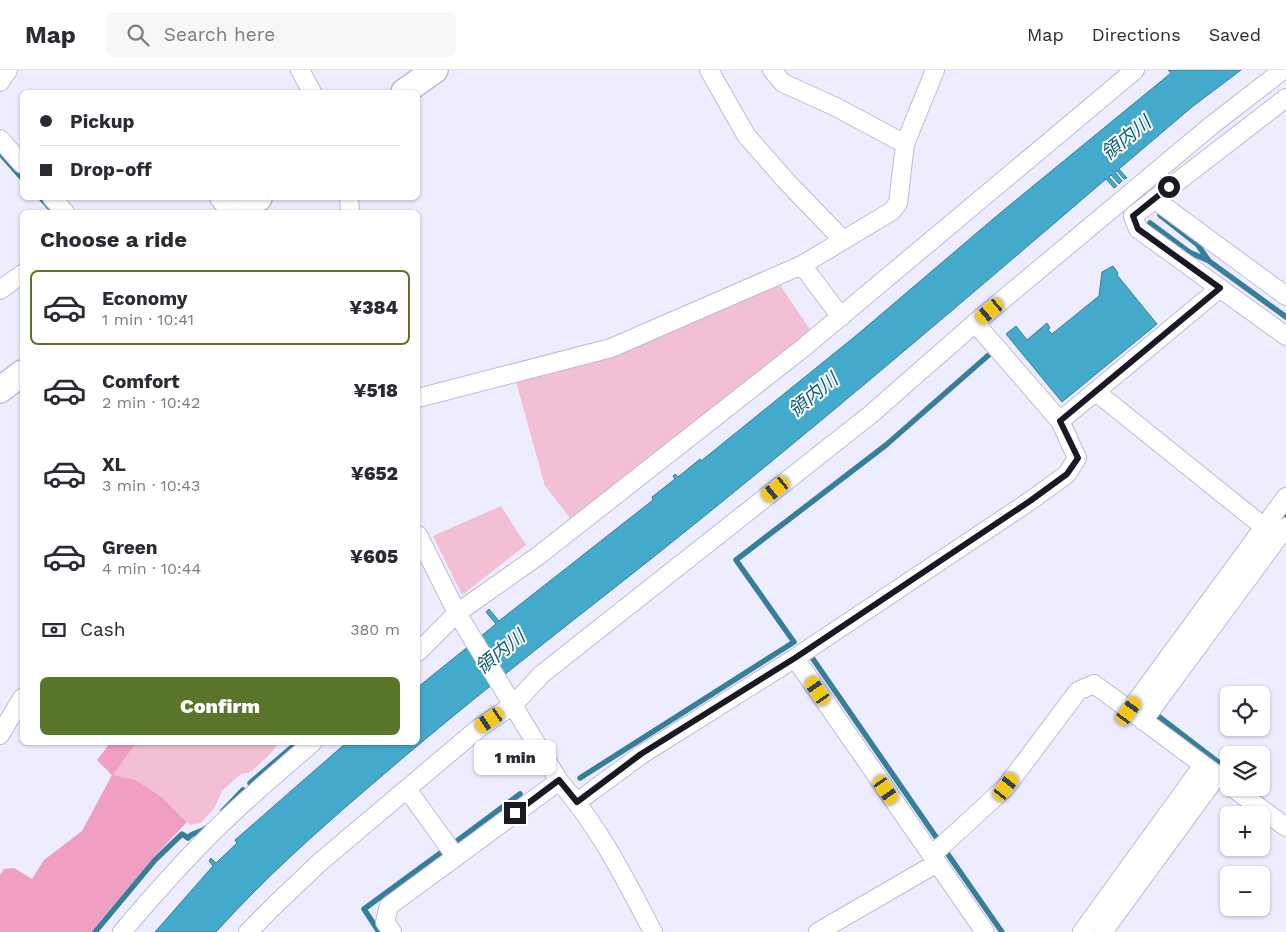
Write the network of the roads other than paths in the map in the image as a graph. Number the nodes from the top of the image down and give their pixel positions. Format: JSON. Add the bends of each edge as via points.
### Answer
{"nodes":[{"id":1,"x":8,"y":70,"type":"edge"},
{"id":2,"x":300,"y":70,"type":"edge"},
{"id":3,"x":436,"y":70,"type":"edge"},
{"id":4,"x":709,"y":70,"type":"edge"},
{"id":5,"x":772,"y":70,"type":"edge"},
{"id":6,"x":935,"y":70,"type":"edge"},
{"id":7,"x":1135,"y":70,"type":"edge"},
{"id":8,"x":1283,"y":70,"type":"edge"},
{"id":9,"x":0,"y":82,"type":"edge"},
{"id":10,"x":311,"y":90,"type":"edge"},
{"id":11,"x":407,"y":90,"type":"edge"},
{"id":12,"x":1286,"y":98,"type":"edge"},
{"id":13,"x":0,"y":139,"type":"edge"},
{"id":14,"x":905,"y":144,"type":"junction"},
{"id":15,"x":20,"y":162,"type":"edge"},
{"id":16,"x":1154,"y":199,"type":"junction"},
{"id":17,"x":54,"y":200,"type":"edge"},
{"id":18,"x":221,"y":200,"type":"edge"},
{"id":19,"x":256,"y":200,"type":"edge"},
{"id":20,"x":64,"y":210,"type":"edge"},
{"id":21,"x":228,"y":210,"type":"edge"},
{"id":22,"x":241,"y":210,"type":"edge"},
{"id":23,"x":843,"y":240,"type":"junction"},
{"id":24,"x":802,"y":265,"type":"junction"},
{"id":25,"x":20,"y":275,"type":"edge"},
{"id":26,"x":1220,"y":288,"type":"junction"},
{"id":27,"x":0,"y":290,"type":"edge"},
{"id":28,"x":1286,"y":296,"type":"edge"},
{"id":29,"x":841,"y":317,"type":"junction"},
{"id":30,"x":975,"y":323,"type":"junction"},
{"id":31,"x":1286,"y":336,"type":"edge"},
{"id":32,"x":20,"y":375,"type":"edge"},
{"id":33,"x":0,"y":390,"type":"edge"},
{"id":34,"x":1096,"y":392,"type":"junction"},
{"id":35,"x":420,"y":397,"type":"edge"},
{"id":36,"x":1060,"y":421,"type":"junction"},
{"id":37,"x":1286,"y":497,"type":"edge"},
{"id":38,"x":1264,"y":527,"type":"junction"},
{"id":39,"x":1286,"y":527,"type":"edge"},
{"id":40,"x":420,"y":539,"type":"edge"},
{"id":41,"x":460,"y":617,"type":"junction"},
{"id":42,"x":420,"y":650,"type":"edge"},
{"id":43,"x":795,"y":658,"type":"junction"},
{"id":44,"x":20,"y":701,"type":"edge"},
{"id":45,"x":511,"y":701,"type":"junction"},
{"id":46,"x":1136,"y":716,"type":"junction"},
{"id":47,"x":0,"y":735,"type":"edge"},
{"id":48,"x":310,"y":745,"type":"edge"},
{"id":49,"x":1203,"y":765,"type":"junction"},
{"id":50,"x":1220,"y":778,"type":"edge"},
{"id":51,"x":559,"y":780,"type":"junction"},
{"id":52,"x":1220,"y":784,"type":"edge"},
{"id":53,"x":407,"y":789,"type":"junction"},
{"id":54,"x":1244,"y":796,"type":"edge"},
{"id":55,"x":577,"y":802,"type":"junction"},
{"id":56,"x":1286,"y":826,"type":"edge"},
{"id":57,"x":456,"y":857,"type":"junction"},
{"id":58,"x":934,"y":859,"type":"junction"},
{"id":59,"x":122,"y":932,"type":"edge"},
{"id":60,"x":248,"y":932,"type":"edge"},
{"id":61,"x":392,"y":932,"type":"edge"},
{"id":62,"x":653,"y":932,"type":"edge"},
{"id":63,"x":818,"y":932,"type":"edge"},
{"id":64,"x":984,"y":932,"type":"edge"},
{"id":65,"x":1082,"y":932,"type":"edge"},
{"id":66,"x":1104,"y":932,"type":"edge"}],
"edges":[{"from":1,"to":9,"type":"street"},
{"from":2,"to":10,"type":"street"},
{"from":3,"to":11,"type":"main road"},
{"from":4,"to":23,"type":"street","via":[[746,135]]},
{"from":5,"to":14,"type":"street","via":[[783,83]]},
{"from":6,"to":14,"type":"street"},
{"from":7,"to":29,"type":"street"},
{"from":8,"to":30,"type":"street"},
{"from":12,"to":16,"type":"street"},
{"from":13,"to":15,"type":"street"},
{"from":14,"to":23,"type":"street","via":[[898,203],[892,211]]},
{"from":16,"to":26,"type":"street","via":[[1133,216],[1138,229]]},
{"from":16,"to":28,"type":"street"},
{"from":17,"to":20,"type":"street"},
{"from":18,"to":21,"type":"street"},
{"from":19,"to":22,"type":"main road"},
{"from":23,"to":24,"type":"street"},
{"from":24,"to":29,"type":"street"},
{"from":24,"to":35,"type":"street","via":[[611,348]]},
{"from":25,"to":27,"type":"street"},
{"from":26,"to":31,"type":"street"},
{"from":26,"to":34,"type":"street"},
{"from":29,"to":41,"type":"street"},
{"from":30,"to":36,"type":"street"},
{"from":30,"to":45,"type":"street","via":[[870,415]]},
{"from":32,"to":33,"type":"main road"},
{"from":34,"to":36,"type":"street"},
{"from":34,"to":38,"type":"street"},
{"from":36,"to":43,"type":"street","via":[[1078,458],[1067,474]]},
{"from":37,"to":38,"type":"street"},
{"from":38,"to":46,"type":"street"},
{"from":39,"to":46,"type":"street"},
{"from":40,"to":41,"type":"street"},
{"from":41,"to":42,"type":"street"},
{"from":41,"to":45,"type":"street"},
{"from":43,"to":55,"type":"street","via":[[641,754]]},
{"from":43,"to":58,"type":"street"},
{"from":44,"to":47,"type":"street"},
{"from":45,"to":51,"type":"street"},
{"from":45,"to":53,"type":"street"},
{"from":46,"to":49,"type":"street"},
{"from":46,"to":58,"type":"street","via":[[1094,684],[1078,692],[1006,787]]},
{"from":48,"to":59,"type":"street","via":[[210,835]]},
{"from":49,"to":50,"type":"street"},
{"from":49,"to":65,"type":"street"},
{"from":51,"to":55,"type":"street"},
{"from":51,"to":57,"type":"street"},
{"from":52,"to":66,"type":"street"},
{"from":53,"to":57,"type":"street"},
{"from":53,"to":60,"type":"street","via":[[319,863]]},
{"from":54,"to":56,"type":"street"},
{"from":55,"to":62,"type":"street","via":[[606,844]]},
{"from":57,"to":61,"type":"street","via":[[389,906],[385,922]]},
{"from":58,"to":63,"type":"street"},
{"from":58,"to":64,"type":"street"}]}
